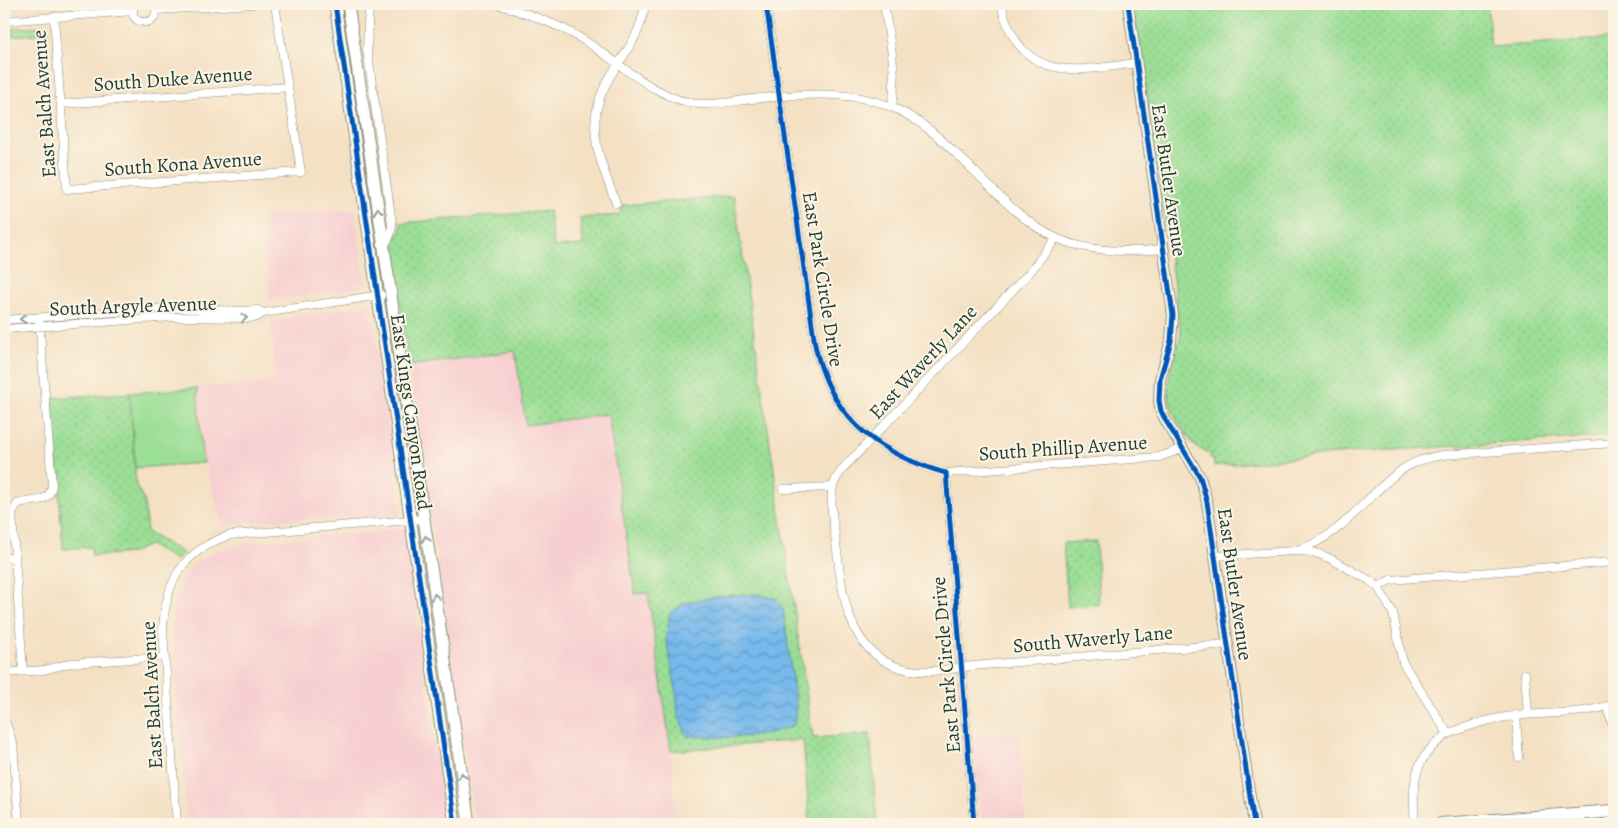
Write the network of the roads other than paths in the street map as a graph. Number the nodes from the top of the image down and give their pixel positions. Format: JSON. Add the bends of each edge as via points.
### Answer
{"nodes":[{"id":1,"x":253,"y":4,"type":"edge"},
{"id":2,"x":275,"y":4,"type":"edge"},
{"id":3,"x":304,"y":4,"type":"edge"},
{"id":4,"x":322,"y":4,"type":"edge"},
{"id":5,"x":335,"y":4,"type":"edge"},
{"id":6,"x":348,"y":4,"type":"edge"},
{"id":7,"x":370,"y":4,"type":"edge"},
{"id":8,"x":497,"y":4,"type":"edge"},
{"id":9,"x":645,"y":4,"type":"edge"},
{"id":10,"x":766,"y":4,"type":"edge"},
{"id":11,"x":884,"y":4,"type":"edge"},
{"id":12,"x":1001,"y":4,"type":"edge"},
{"id":13,"x":1128,"y":4,"type":"edge"},
{"id":14,"x":155,"y":7,"type":"edge"},
{"id":15,"x":134,"y":8,"type":"edge"},
{"id":16,"x":54,"y":17,"type":"junction"},
{"id":17,"x":4,"y":21,"type":"edge"},
{"id":18,"x":1136,"y":63,"type":"junction"},
{"id":19,"x":618,"y":64,"type":"junction"},
{"id":20,"x":288,"y":87,"type":"junction"},
{"id":21,"x":360,"y":93,"type":"junction"},
{"id":22,"x":780,"y":96,"type":"junction"},
{"id":23,"x":61,"y":104,"type":"junction"},
{"id":24,"x":892,"y":107,"type":"junction"},
{"id":25,"x":67,"y":189,"type":"joint"},
{"id":26,"x":616,"y":203,"type":"dead end"},
{"id":27,"x":1056,"y":238,"type":"junction"},
{"id":28,"x":383,"y":248,"type":"junction"},
{"id":29,"x":1164,"y":249,"type":"junction"},
{"id":30,"x":384,"y":295,"type":"junction"},
{"id":31,"x":4,"y":320,"type":"edge"},
{"id":32,"x":40,"y":322,"type":"junction"},
{"id":33,"x":4,"y":329,"type":"edge"},
{"id":34,"x":872,"y":440,"type":"junction"},
{"id":35,"x":1614,"y":443,"type":"edge"},
{"id":36,"x":1182,"y":450,"type":"junction"},
{"id":37,"x":946,"y":473,"type":"junction"},
{"id":38,"x":833,"y":487,"type":"junction"},
{"id":39,"x":783,"y":489,"type":"dead end"},
{"id":40,"x":417,"y":520,"type":"junction"},
{"id":41,"x":1295,"y":551,"type":"junction"},
{"id":42,"x":1216,"y":556,"type":"junction"},
{"id":43,"x":15,"y":557,"type":"junction"},
{"id":44,"x":4,"y":558,"type":"edge"},
{"id":45,"x":1614,"y":562,"type":"edge"},
{"id":46,"x":1378,"y":587,"type":"junction"},
{"id":47,"x":1228,"y":644,"type":"junction"},
{"id":48,"x":430,"y":649,"type":"junction"},
{"id":49,"x":165,"y":657,"type":"junction"},
{"id":50,"x":961,"y":668,"type":"junction"},
{"id":51,"x":23,"y":671,"type":"junction"},
{"id":52,"x":4,"y":673,"type":"edge"},
{"id":53,"x":1525,"y":674,"type":"dead end"},
{"id":54,"x":1611,"y":705,"type":"edge"},
{"id":55,"x":1528,"y":714,"type":"junction"},
{"id":56,"x":1516,"y":715,"type":"junction"},
{"id":57,"x":4,"y":718,"type":"edge"},
{"id":58,"x":453,"y":722,"type":"junction"},
{"id":59,"x":1614,"y":731,"type":"edge"},
{"id":60,"x":1448,"y":734,"type":"junction"},
{"id":61,"x":1519,"y":757,"type":"dead end"},
{"id":62,"x":1614,"y":811,"type":"edge"},
{"id":63,"x":19,"y":824,"type":"edge"},
{"id":64,"x":177,"y":824,"type":"edge"},
{"id":65,"x":455,"y":824,"type":"edge"},
{"id":66,"x":469,"y":824,"type":"edge"},
{"id":67,"x":974,"y":824,"type":"edge"},
{"id":68,"x":1254,"y":824,"type":"edge"},
{"id":69,"x":1415,"y":824,"type":"edge"},
{"id":70,"x":1441,"y":824,"type":"edge"},
{"id":71,"x":1607,"y":824,"type":"edge"},
{"id":72,"x":1614,"y":824,"type":"edge"}],
"edges":[{"from":1,"to":14,"type":"street"},
{"from":2,"to":20,"type":"street"},
{"from":3,"to":4,"type":"street"},
{"from":5,"to":21,"type":"main road","via":[[352,75]]},
{"from":5,"to":30,"type":"main road","name":"East Kings Canyon Road"},
{"from":6,"to":21,"type":"main road","name":"East Kings Canyon Road"},
{"from":7,"to":28,"type":"street","via":[[367,49],[392,223],[390,237]]},
{"from":8,"to":19,"type":"street","via":[[560,27]]},
{"from":9,"to":19,"type":"street","via":[[637,34]]},
{"from":10,"to":22,"type":"street","name":"East Park Circle Drive"},
{"from":11,"to":24,"type":"street","via":[[895,76]]},
{"from":12,"to":18,"type":"street","via":[[1005,20],[1018,43],[1026,53],[1048,66],[1079,70]]},
{"from":13,"to":18,"type":"street","name":"East Butler Avenue"},
{"from":14,"to":15,"type":"street","via":[[154,18],[147,22],[136,19]]},
{"from":15,"to":16,"type":"street"},
{"from":16,"to":17,"type":"street"},
{"from":16,"to":23,"type":"street","name":"East Balch Avenue"},
{"from":18,"to":29,"type":"street","name":"East Butler Avenue"},
{"from":19,"to":22,"type":"street","via":[[656,89],[683,101],[699,104]]},
{"from":19,"to":26,"type":"street","via":[[600,96],[595,131],[600,161]]},
{"from":20,"to":23,"type":"street","name":"South Duke Avenue"},
{"from":20,"to":25,"type":"street","name":"South Kona Avenue","via":[[301,172]]},
{"from":28,"to":21,"type":"main road","name":"East Kings Canyon Road","one_way":true},
{"from":22,"to":24,"type":"street","via":[[848,97]]},
{"from":22,"to":34,"type":"street","name":"East Park Circle Drive","via":[[819,364],[834,399]]},
{"from":23,"to":25,"type":"street","name":"East Balch Avenue"},
{"from":24,"to":27,"type":"street","via":[[934,134],[1022,215]]},
{"from":27,"to":29,"type":"street","via":[[1097,248],[1129,251]]},
{"from":27,"to":34,"type":"street","name":"East Waverly Lane","via":[[1030,272]]},
{"from":28,"to":30,"type":"main road","name":"East Kings Canyon Road"},
{"from":29,"to":36,"type":"street","name":"East Butler Avenue","via":[[1173,326],[1160,379],[1159,401]]},
{"from":30,"to":32,"type":"street","name":"South Argyle Avenue","via":[[263,313],[258,310],[172,308]]},
{"from":30,"to":40,"type":"main road","name":"East Kings Canyon Road"},
{"from":32,"to":31,"type":"street","name":"South Argyle Avenue","one_way":true},
{"from":32,"to":33,"type":"street","name":"South Argyle Avenue"},
{"from":32,"to":43,"type":"street","via":[[52,485],[47,496],[37,501],[22,502],[14,508]]},
{"from":34,"to":37,"type":"street","name":"East Park Circle Drive","via":[[894,453]]},
{"from":34,"to":38,"type":"street","name":"East Waverly Lane","via":[[840,472]]},
{"from":35,"to":41,"type":"street","via":[[1430,457],[1404,468],[1321,541]]},
{"from":36,"to":37,"type":"street","name":"South Phillip Avenue","via":[[1159,457]]},
{"from":36,"to":42,"type":"street","name":"East Butler Avenue","via":[[1196,469],[1205,491]]},
{"from":37,"to":50,"type":"street","name":"East Park Circle Drive"},
{"from":38,"to":39,"type":"street"},
{"from":38,"to":50,"type":"street","via":[[832,506],[842,593],[860,637],[876,655],[894,666],[930,672]]},
{"from":40,"to":48,"type":"main road","name":"East Kings Canyon Road"},
{"from":40,"to":49,"type":"street","name":"East Balch Avenue","via":[[230,535],[212,542],[185,564],[168,594],[164,611]]},
{"from":58,"to":40,"type":"main road","name":"East Kings Canyon Road","one_way":true},
{"from":41,"to":42,"type":"street"},
{"from":41,"to":46,"type":"street","via":[[1313,552],[1329,558]]},
{"from":42,"to":47,"type":"street","name":"East Butler Avenue"},
{"from":43,"to":44,"type":"street"},
{"from":43,"to":51,"type":"street"},
{"from":45,"to":46,"type":"street","via":[[1390,580]]},
{"from":46,"to":60,"type":"street","via":[[1393,613],[1403,663]]},
{"from":47,"to":50,"type":"street","name":"South Waverly Lane"},
{"from":47,"to":68,"type":"street","name":"East Butler Avenue"},
{"from":48,"to":58,"type":"main road","via":[[436,655],[447,718]]},
{"from":48,"to":65,"type":"main road","name":"East Kings Canyon Road"},
{"from":49,"to":51,"type":"street"},
{"from":49,"to":64,"type":"street","name":"East Balch Avenue"},
{"from":50,"to":67,"type":"street","name":"East Park Circle Drive"},
{"from":51,"to":52,"type":"street"},
{"from":53,"to":55,"type":"street"},
{"from":54,"to":55,"type":"street"},
{"from":54,"to":59,"type":"street"},
{"from":55,"to":56,"type":"street"},
{"from":56,"to":60,"type":"street","via":[[1478,722]]},
{"from":56,"to":61,"type":"street"},
{"from":57,"to":63,"type":"street","via":[[13,744]]},
{"from":66,"to":58,"type":"main road","name":"East Kings Canyon Road","one_way":true},
{"from":60,"to":69,"type":"street","via":[[1436,742],[1420,762],[1413,797]]},
{"from":62,"to":70,"type":"main road"},
{"from":71,"to":72,"type":"main road"}]}
